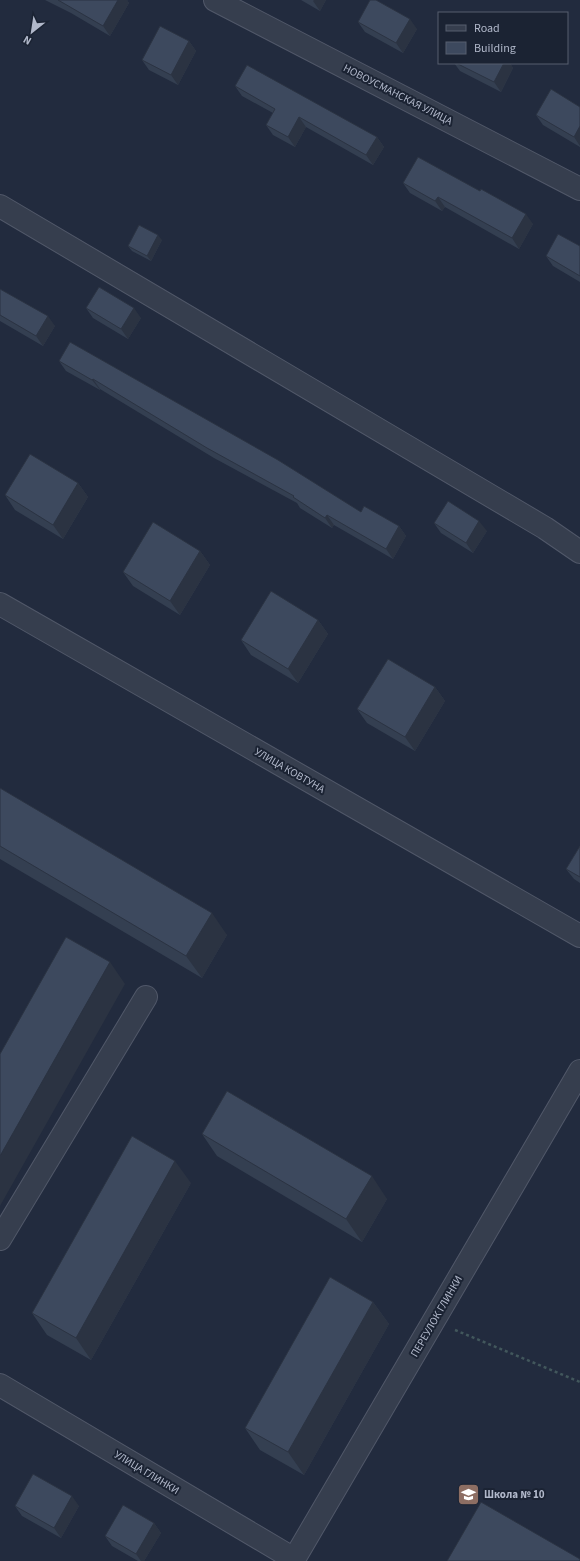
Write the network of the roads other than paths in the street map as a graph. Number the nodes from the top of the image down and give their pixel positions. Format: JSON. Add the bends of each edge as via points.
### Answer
{"nodes":[{"id":1,"x":216,"y":0,"type":"edge"},
{"id":2,"x":580,"y":188,"type":"edge"},
{"id":3,"x":0,"y":206,"type":"edge"},
{"id":4,"x":580,"y":552,"type":"edge"},
{"id":5,"x":0,"y":604,"type":"edge"},
{"id":6,"x":580,"y":936,"type":"edge"},
{"id":7,"x":146,"y":997,"type":"dead end"},
{"id":8,"x":580,"y":1071,"type":"edge"},
{"id":9,"x":0,"y":1239,"type":"edge"},
{"id":10,"x":0,"y":1385,"type":"edge"},
{"id":11,"x":294,"y":1560,"type":"edge"}],
"edges":[{"from":1,"to":2,"type":"street","name":"НОВОУСМАНСКАЯ УЛИЦА"},
{"from":3,"to":4,"type":"street","via":[[545,528]]},
{"from":5,"to":6,"type":"street","name":"УЛИЦА КОВТУНА"},
{"from":7,"to":9,"type":"street"},
{"from":8,"to":11,"type":"street","name":"ПЕРЕУЛОК ГЛИНКИ"},
{"from":10,"to":11,"type":"street","name":"УЛИЦА ГЛИНКИ"}]}
